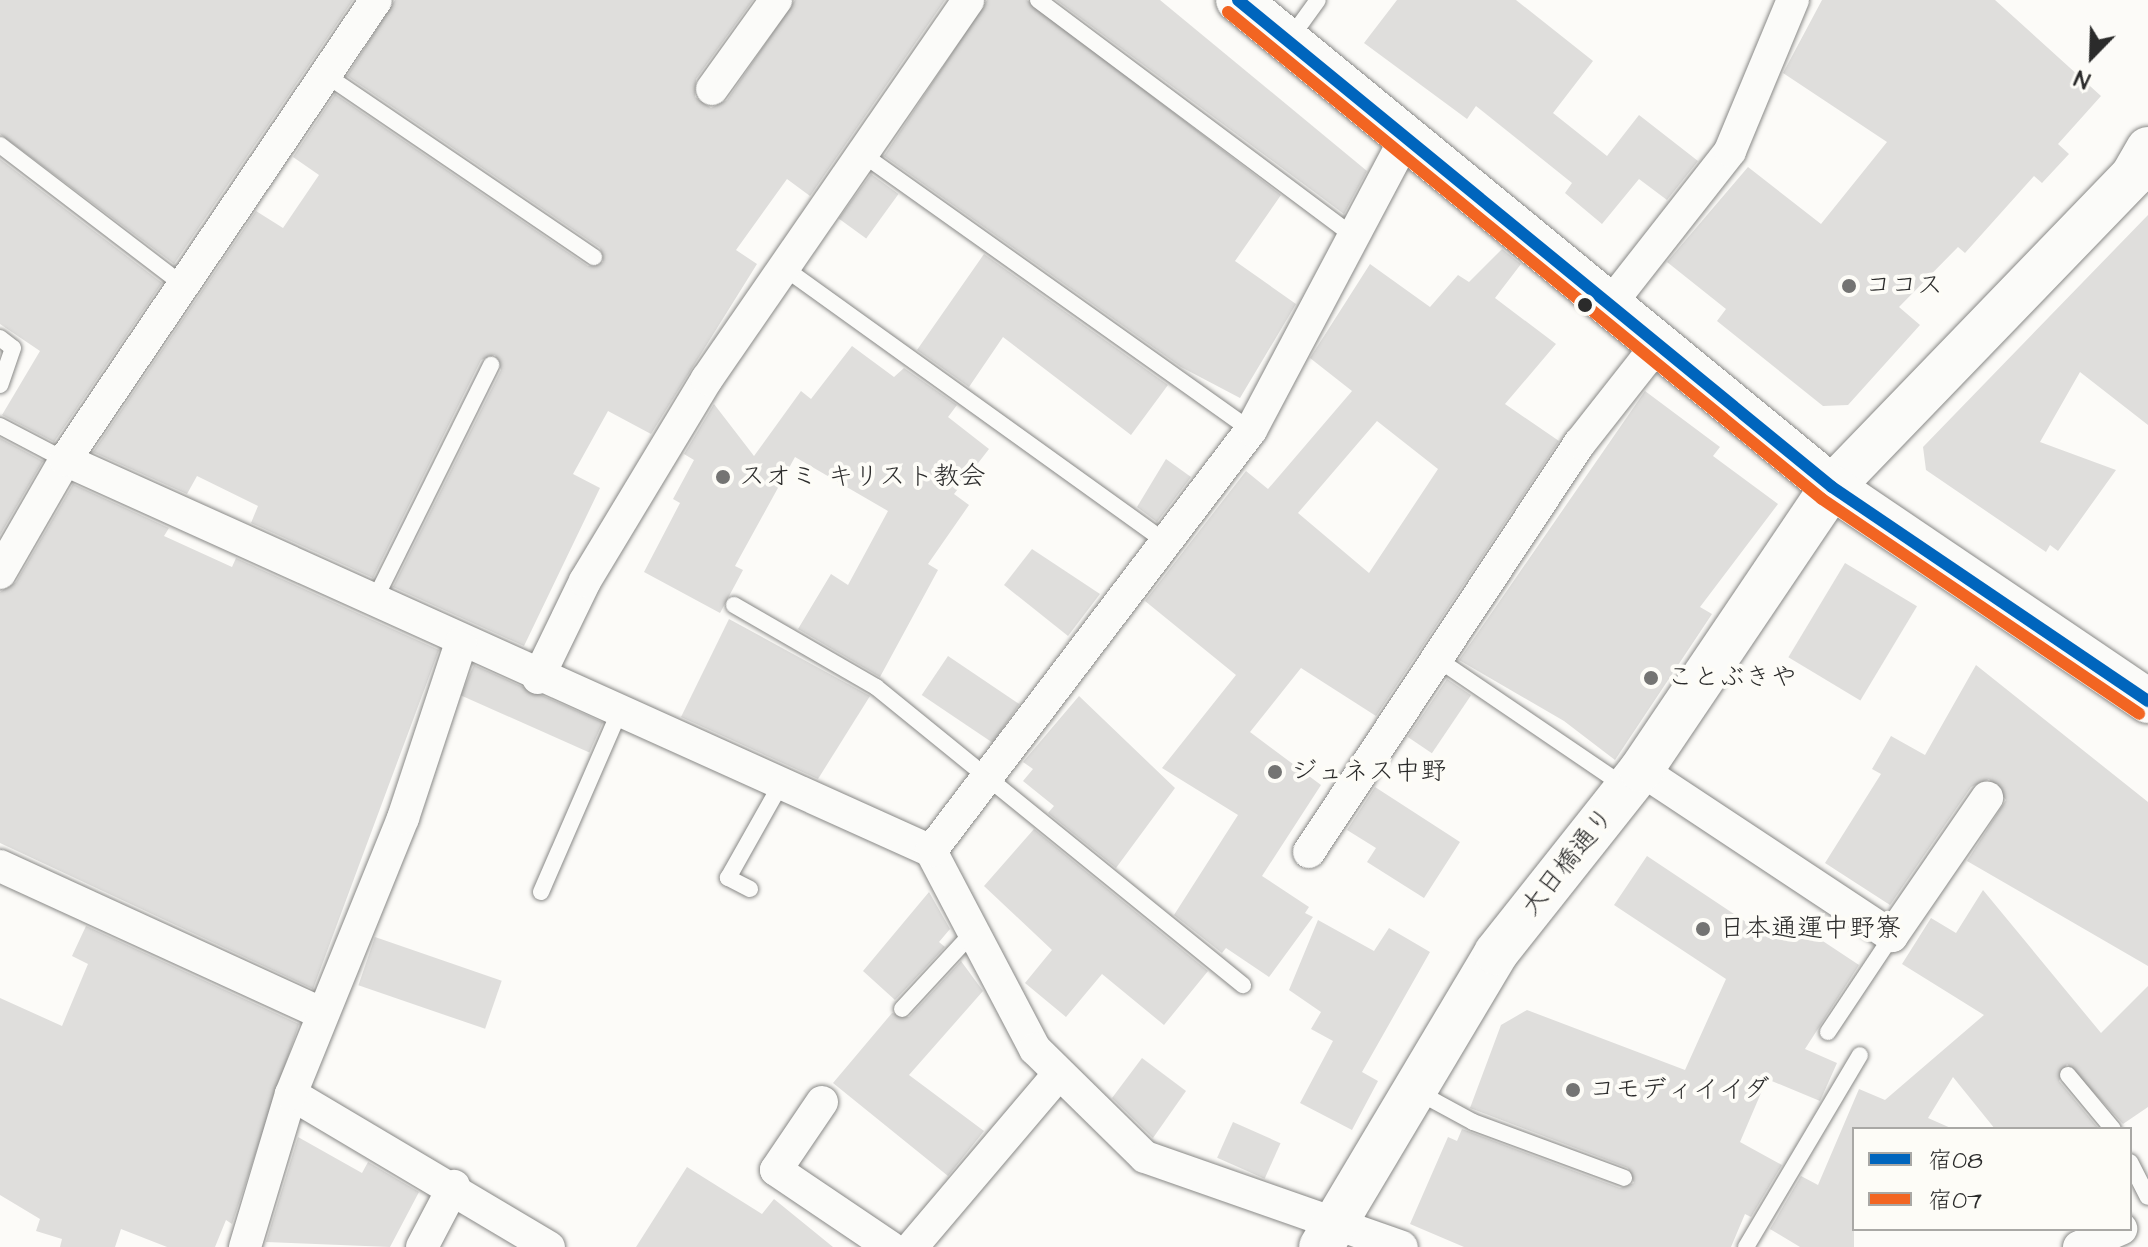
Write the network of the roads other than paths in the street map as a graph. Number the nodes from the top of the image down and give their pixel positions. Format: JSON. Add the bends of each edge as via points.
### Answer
{"nodes":[{"id":1,"x":376,"y":0,"type":"edge"},
{"id":2,"x":776,"y":0,"type":"edge"},
{"id":3,"x":968,"y":0,"type":"edge"},
{"id":4,"x":1038,"y":0,"type":"edge"},
{"id":5,"x":1238,"y":0,"type":"edge"},
{"id":6,"x":1318,"y":0,"type":"edge"},
{"id":7,"x":1793,"y":0,"type":"edge"},
{"id":8,"x":1288,"y":41,"type":"junction"},
{"id":9,"x":326,"y":75,"type":"junction"},
{"id":10,"x":712,"y":89,"type":"dead end"},
{"id":11,"x":1405,"y":139,"type":"junction"},
{"id":12,"x":0,"y":145,"type":"edge"},
{"id":13,"x":2148,"y":149,"type":"edge"},
{"id":14,"x":861,"y":153,"type":"junction"},
{"id":15,"x":1356,"y":238,"type":"junction"},
{"id":16,"x":594,"y":257,"type":"dead end"},
{"id":17,"x":783,"y":267,"type":"junction"},
{"id":18,"x":186,"y":287,"type":"junction"},
{"id":19,"x":1611,"y":303,"type":"junction"},
{"id":20,"x":0,"y":338,"type":"edge"},
{"id":21,"x":1658,"y":344,"type":"junction"},
{"id":22,"x":491,"y":365,"type":"dead end"},
{"id":23,"x":0,"y":385,"type":"edge"},
{"id":24,"x":0,"y":426,"type":"edge"},
{"id":25,"x":1251,"y":430,"type":"junction"},
{"id":26,"x":65,"y":460,"type":"junction"},
{"id":27,"x":1832,"y":487,"type":"junction"},
{"id":28,"x":1165,"y":541,"type":"junction"},
{"id":29,"x":0,"y":573,"type":"edge"},
{"id":30,"x":373,"y":603,"type":"junction"},
{"id":31,"x":734,"y":605,"type":"dead end"},
{"id":32,"x":461,"y":643,"type":"junction"},
{"id":33,"x":1436,"y":658,"type":"junction"},
{"id":34,"x":538,"y":678,"type":"junction"},
{"id":35,"x":2148,"y":701,"type":"edge"},
{"id":36,"x":618,"y":715,"type":"junction"},
{"id":37,"x":987,"y":774,"type":"junction"},
{"id":38,"x":1634,"y":779,"type":"junction"},
{"id":39,"x":781,"y":784,"type":"junction"},
{"id":40,"x":1987,"y":798,"type":"dead end"},
{"id":41,"x":931,"y":851,"type":"junction"},
{"id":42,"x":1309,"y":852,"type":"dead end"},
{"id":43,"x":0,"y":866,"type":"edge"},
{"id":44,"x":750,"y":889,"type":"dead end"},
{"id":45,"x":541,"y":892,"type":"dead end"},
{"id":46,"x":977,"y":928,"type":"junction"},
{"id":47,"x":1892,"y":936,"type":"junction"},
{"id":48,"x":1243,"y":985,"type":"dead end"},
{"id":49,"x":902,"y":1009,"type":"dead end"},
{"id":50,"x":323,"y":1014,"type":"junction"},
{"id":51,"x":1828,"y":1032,"type":"dead end"},
{"id":52,"x":1860,"y":1055,"type":"dead end"},
{"id":53,"x":1058,"y":1075,"type":"junction"},
{"id":54,"x":2068,"y":1075,"type":"dead end"},
{"id":55,"x":1412,"y":1089,"type":"junction"},
{"id":56,"x":291,"y":1094,"type":"junction"},
{"id":57,"x":822,"y":1102,"type":"dead end"},
{"id":58,"x":2111,"y":1127,"type":"edge"},
{"id":59,"x":2132,"y":1166,"type":"edge"},
{"id":60,"x":1624,"y":1178,"type":"dead end"},
{"id":61,"x":454,"y":1186,"type":"junction"},
{"id":62,"x":2148,"y":1197,"type":"edge"},
{"id":63,"x":2116,"y":1231,"type":"edge"},
{"id":64,"x":847,"y":1236,"type":"edge"},
{"id":65,"x":1329,"y":1237,"type":"edge"},
{"id":66,"x":245,"y":1247,"type":"edge"},
{"id":67,"x":422,"y":1247,"type":"edge"},
{"id":68,"x":549,"y":1247,"type":"edge"},
{"id":69,"x":890,"y":1247,"type":"edge"},
{"id":70,"x":912,"y":1247,"type":"edge"},
{"id":71,"x":1402,"y":1247,"type":"edge"},
{"id":72,"x":1746,"y":1247,"type":"edge"},
{"id":73,"x":2079,"y":1247,"type":"edge"}],
"edges":[{"from":1,"to":9,"type":"street"},
{"from":2,"to":10,"type":"street"},
{"from":3,"to":14,"type":"street"},
{"from":4,"to":15,"type":"lane"},
{"from":5,"to":8,"type":"street"},
{"from":6,"to":8,"type":"lane"},
{"from":7,"to":19,"type":"street","via":[[1730,151]]},
{"from":8,"to":11,"type":"street"},
{"from":9,"to":16,"type":"lane"},
{"from":9,"to":18,"type":"street"},
{"from":11,"to":15,"type":"street"},
{"from":11,"to":19,"type":"street"},
{"from":12,"to":18,"type":"lane"},
{"from":13,"to":27,"type":"street","name":"大日橋通り","via":[[2133,175]]},
{"from":14,"to":17,"type":"street"},
{"from":14,"to":25,"type":"lane"},
{"from":15,"to":25,"type":"street"},
{"from":17,"to":28,"type":"lane"},
{"from":17,"to":34,"type":"street","via":[[585,581]]},
{"from":18,"to":26,"type":"street"},
{"from":19,"to":21,"type":"street"},
{"from":20,"to":23,"type":"lane","via":[[13,348]]},
{"from":21,"to":27,"type":"street"},
{"from":21,"to":33,"type":"street","via":[[1580,443]]},
{"from":22,"to":30,"type":"lane"},
{"from":24,"to":26,"type":"lane"},
{"from":25,"to":28,"type":"street"},
{"from":26,"to":29,"type":"street"},
{"from":26,"to":30,"type":"street"},
{"from":27,"to":35,"type":"street"},
{"from":27,"to":38,"type":"street","name":"大日橋通り"},
{"from":28,"to":37,"type":"street"},
{"from":30,"to":32,"type":"street"},
{"from":31,"to":37,"type":"lane","via":[[876,687]]},
{"from":32,"to":34,"type":"street"},
{"from":32,"to":50,"type":"street","via":[[403,818]]},
{"from":33,"to":38,"type":"lane"},
{"from":33,"to":42,"type":"street"},
{"from":34,"to":36,"type":"street"},
{"from":36,"to":39,"type":"street"},
{"from":36,"to":45,"type":"lane"},
{"from":37,"to":41,"type":"street"},
{"from":37,"to":48,"type":"lane"},
{"from":38,"to":47,"type":"street"},
{"from":38,"to":55,"type":"street","name":"大日橋通り","via":[[1496,953]]},
{"from":39,"to":41,"type":"street"},
{"from":39,"to":44,"type":"lane","via":[[728,878]]},
{"from":40,"to":47,"type":"street"},
{"from":41,"to":46,"type":"street"},
{"from":43,"to":50,"type":"street"},
{"from":46,"to":49,"type":"lane"},
{"from":46,"to":53,"type":"street","via":[[1035,1049]]},
{"from":47,"to":51,"type":"lane"},
{"from":50,"to":56,"type":"street"},
{"from":52,"to":72,"type":"lane"},
{"from":53,"to":65,"type":"street","via":[[1145,1157]]},
{"from":53,"to":70,"type":"street"},
{"from":54,"to":58,"type":"lane"},
{"from":55,"to":60,"type":"lane","via":[[1473,1122]]},
{"from":55,"to":65,"type":"street","name":"大日橋通り"},
{"from":56,"to":61,"type":"street"},
{"from":56,"to":66,"type":"street"},
{"from":57,"to":64,"type":"street","via":[[776,1170]]},
{"from":59,"to":62,"type":"lane"},
{"from":61,"to":67,"type":"street"},
{"from":61,"to":68,"type":"street"},
{"from":63,"to":73,"type":"street"},
{"from":64,"to":69,"type":"street"},
{"from":65,"to":71,"type":"street"}]}
